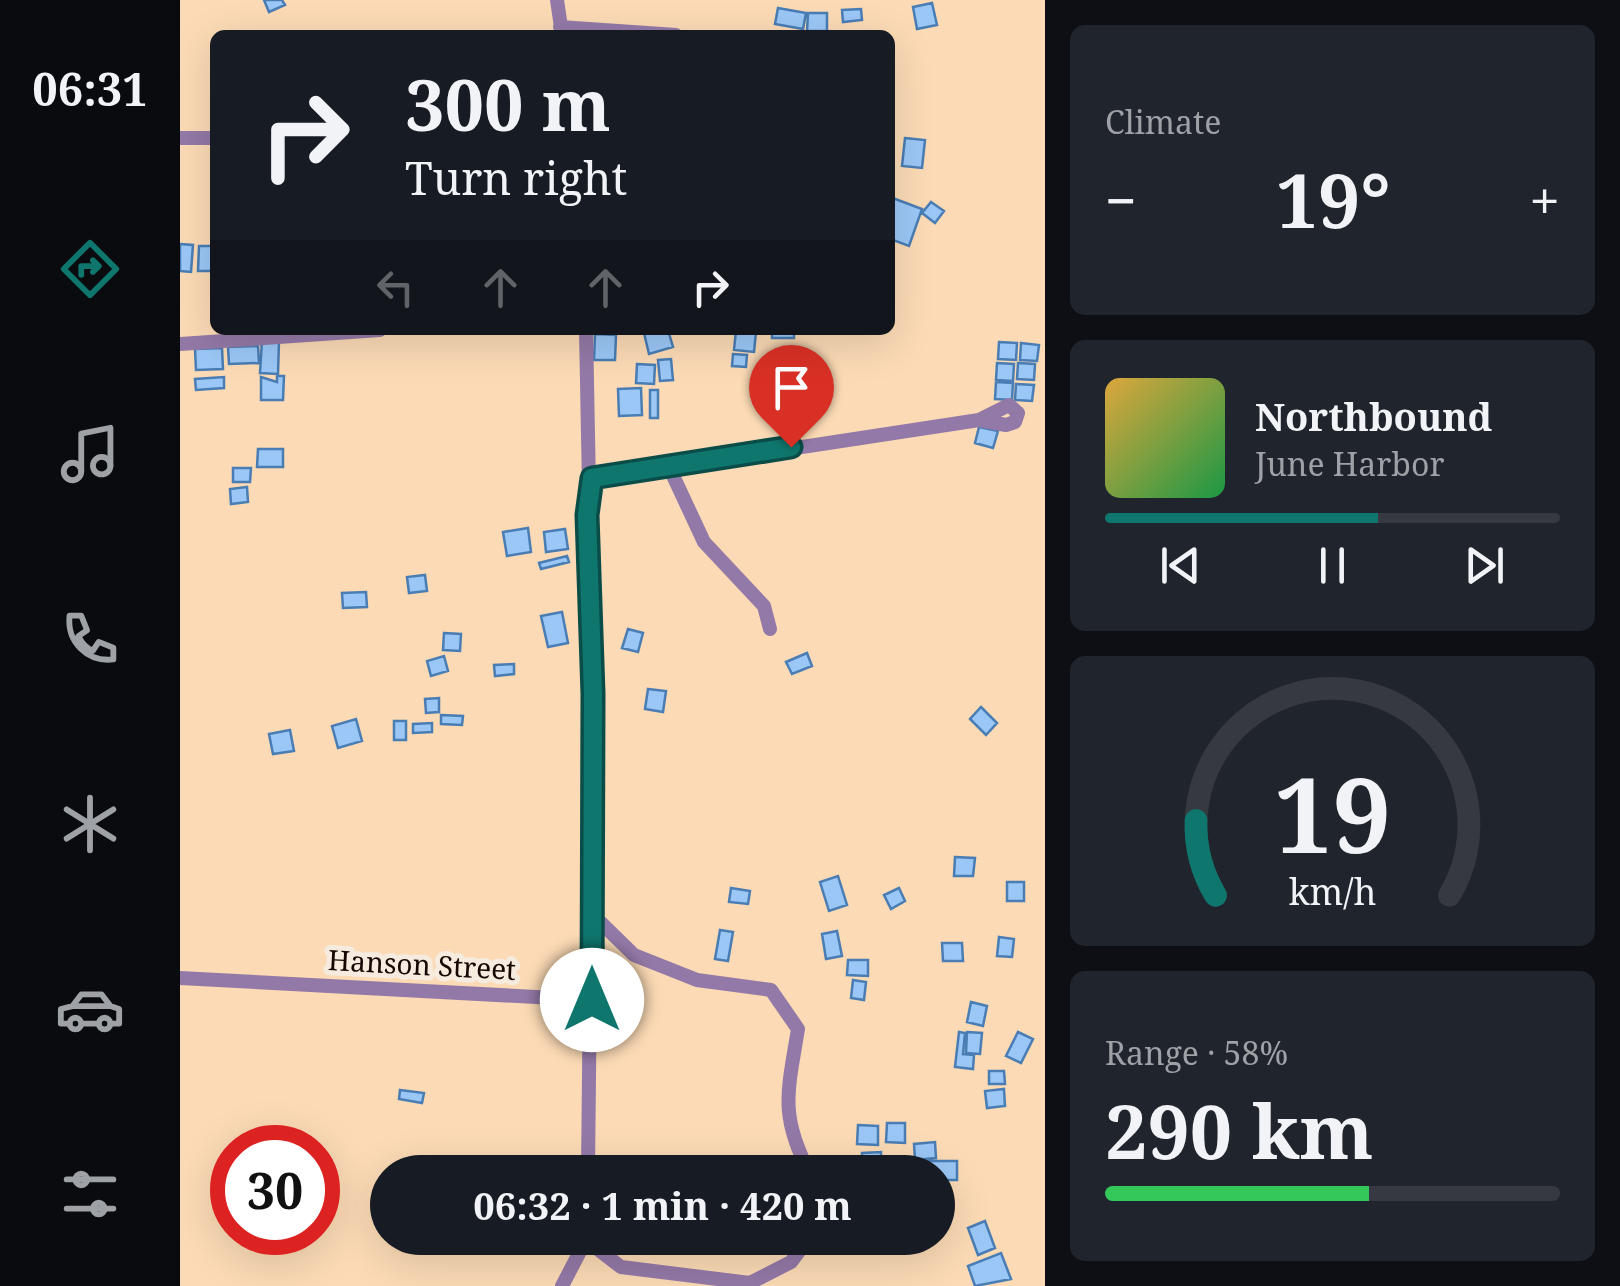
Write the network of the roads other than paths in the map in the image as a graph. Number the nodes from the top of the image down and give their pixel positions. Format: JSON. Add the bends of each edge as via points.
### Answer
{"nodes":[{"id":1,"x":557,"y":0,"type":"edge"},
{"id":2,"x":561,"y":30,"type":"edge"},
{"id":3,"x":180,"y":138,"type":"edge"},
{"id":4,"x":210,"y":138,"type":"edge"},
{"id":5,"x":309,"y":335,"type":"edge"},
{"id":6,"x":586,"y":335,"type":"edge"},
{"id":7,"x":180,"y":344,"type":"edge"},
{"id":8,"x":979,"y":420,"type":"dead end"},
{"id":9,"x":669,"y":467,"type":"junction"},
{"id":10,"x":592,"y":478,"type":"junction"},
{"id":11,"x":770,"y":628,"type":"dead end"},
{"id":12,"x":592,"y":914,"type":"junction"},
{"id":13,"x":180,"y":978,"type":"edge"},
{"id":14,"x":592,"y":1000,"type":"junction"},
{"id":15,"x":588,"y":1155,"type":"edge"},
{"id":16,"x":800,"y":1155,"type":"edge"},
{"id":17,"x":578,"y":1255,"type":"edge"},
{"id":18,"x":606,"y":1255,"type":"edge"},
{"id":19,"x":796,"y":1255,"type":"edge"},
{"id":20,"x":562,"y":1286,"type":"edge"}],
"edges":[{"from":1,"to":2,"type":"street"},
{"from":3,"to":4,"type":"street"},
{"from":5,"to":7,"type":"street"},
{"from":6,"to":10,"type":"street"},
{"from":8,"to":9,"type":"street"},
{"from":9,"to":10,"type":"street"},
{"from":9,"to":11,"type":"street","via":[[704,542],[751,589]]},
{"from":10,"to":12,"type":"street"},
{"from":12,"to":14,"type":"street"},
{"from":12,"to":16,"type":"street","via":[[634,955],[698,980],[771,990],[798,1029],[786,1089],[791,1136]]},
{"from":13,"to":14,"type":"street","name":"Hanson Street"},
{"from":14,"to":15,"type":"street"},
{"from":17,"to":20,"type":"street"},
{"from":18,"to":19,"type":"street","via":[[621,1268],[750,1283]]}]}
